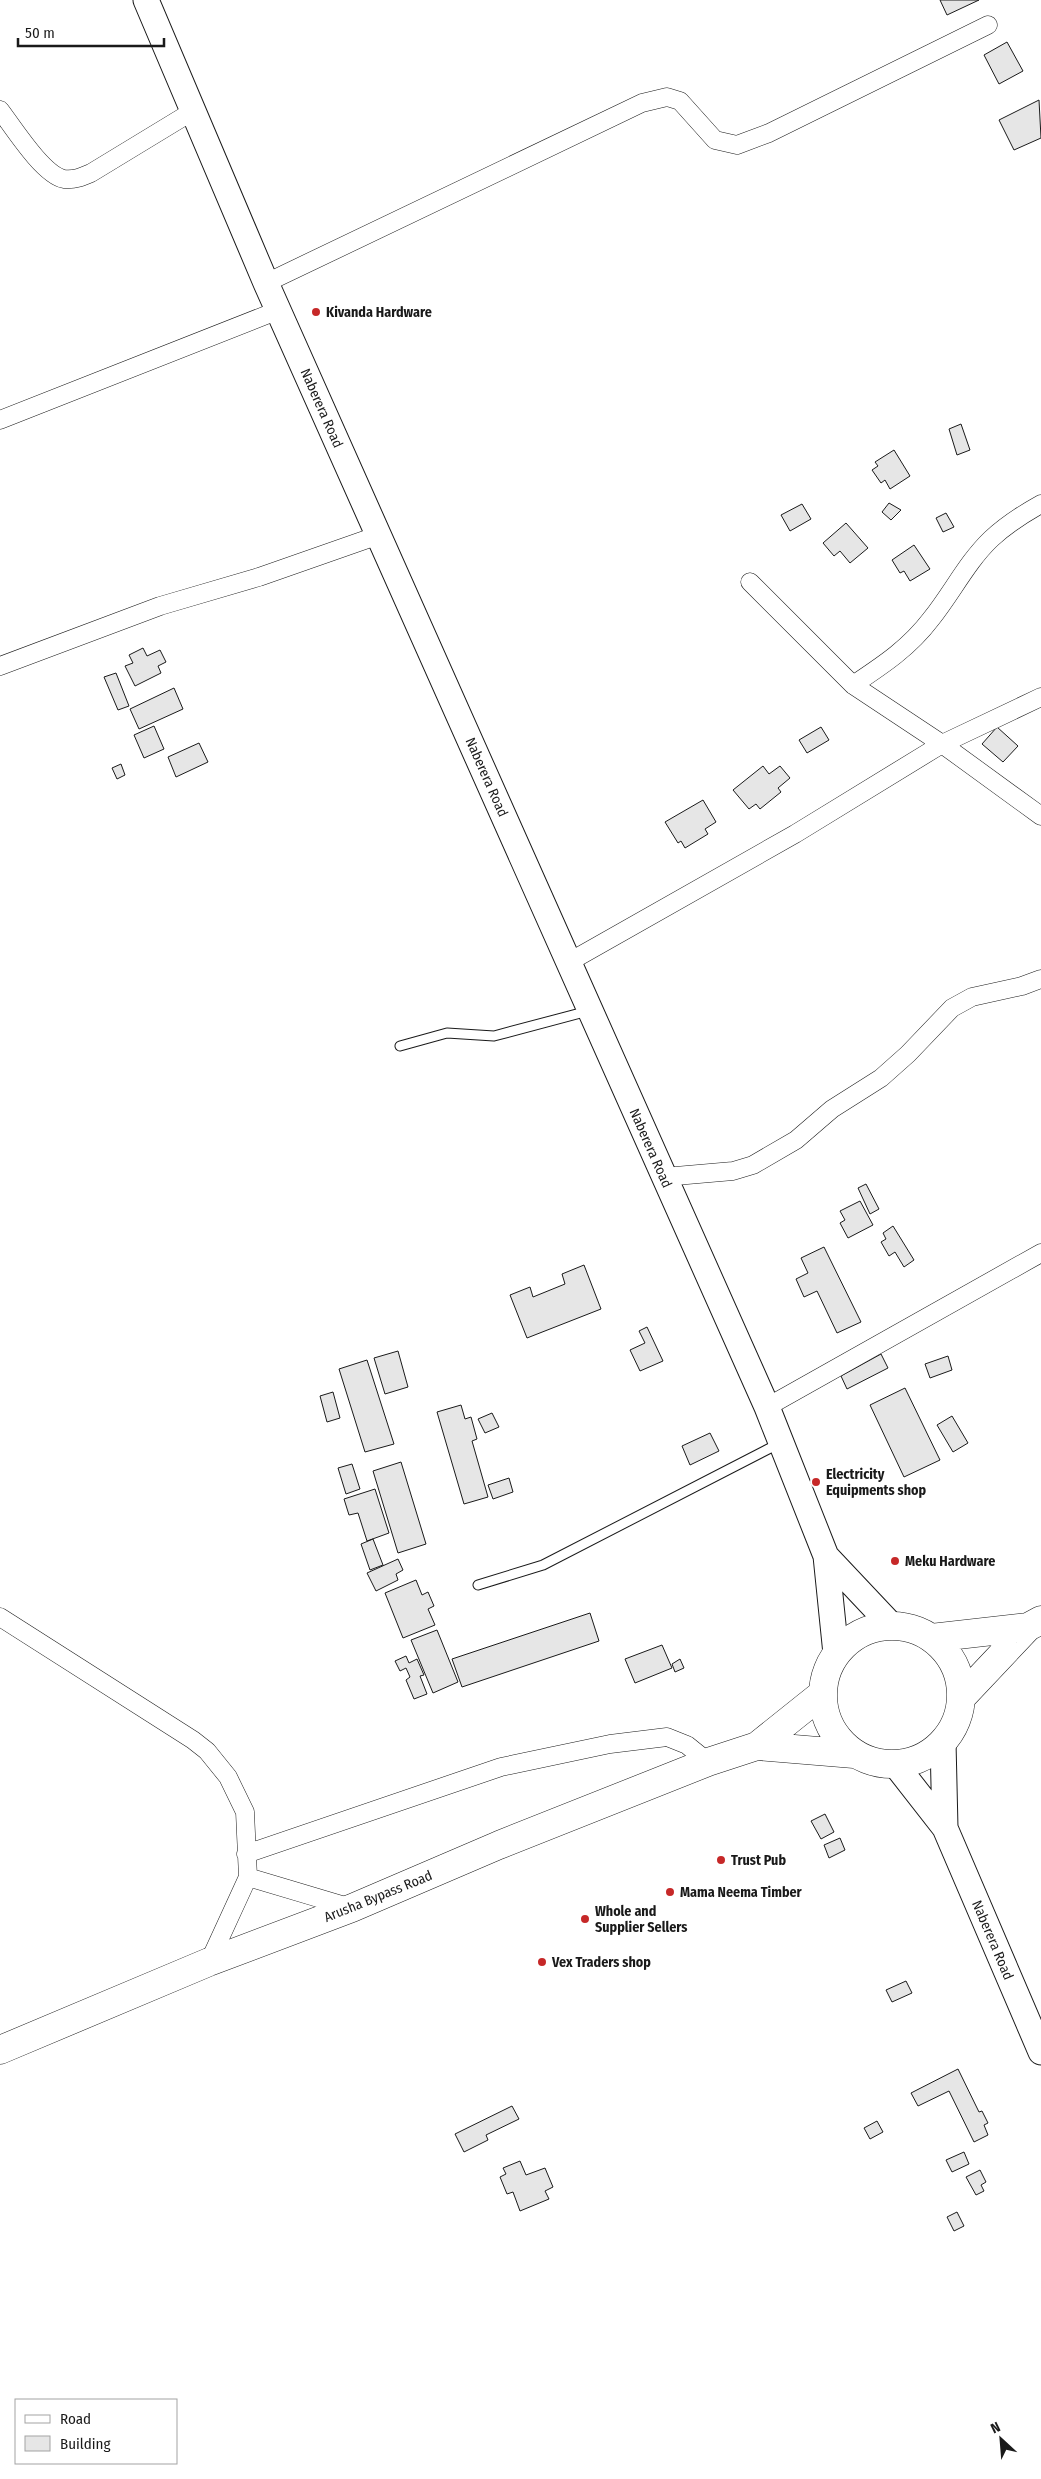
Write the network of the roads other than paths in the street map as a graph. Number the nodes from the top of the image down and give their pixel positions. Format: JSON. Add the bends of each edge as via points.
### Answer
{"nodes":[{"id":1,"x":146,"y":0,"type":"edge"},
{"id":2,"x":988,"y":25,"type":"dead end"},
{"id":3,"x":0,"y":110,"type":"edge"},
{"id":4,"x":193,"y":111,"type":"junction"},
{"id":5,"x":266,"y":283,"type":"junction"},
{"id":6,"x":278,"y":310,"type":"junction"},
{"id":7,"x":0,"y":420,"type":"edge"},
{"id":8,"x":1041,"y":504,"type":"edge"},
{"id":9,"x":378,"y":535,"type":"junction"},
{"id":10,"x":750,"y":582,"type":"dead end"},
{"id":11,"x":0,"y":666,"type":"edge"},
{"id":12,"x":852,"y":685,"type":"junction"},
{"id":13,"x":1041,"y":697,"type":"edge"},
{"id":14,"x":942,"y":744,"type":"junction"},
{"id":15,"x":1041,"y":816,"type":"edge"},
{"id":16,"x":569,"y":962,"type":"junction"},
{"id":17,"x":1041,"y":979,"type":"edge"},
{"id":18,"x":590,"y":1010,"type":"junction"},
{"id":19,"x":400,"y":1046,"type":"dead end"},
{"id":20,"x":664,"y":1177,"type":"junction"},
{"id":21,"x":1041,"y":1253,"type":"edge"},
{"id":22,"x":767,"y":1407,"type":"junction"},
{"id":23,"x":781,"y":1442,"type":"junction"},
{"id":24,"x":826,"y":1556,"type":"junction"},
{"id":25,"x":478,"y":1585,"type":"dead end"},
{"id":26,"x":0,"y":1617,"type":"edge"},
{"id":27,"x":1034,"y":1623,"type":"edge"},
{"id":28,"x":892,"y":1626,"type":"junction"},
{"id":29,"x":931,"y":1638,"type":"junction"},
{"id":30,"x":836,"y":1654,"type":"junction"},
{"id":31,"x":822,"y":1694,"type":"junction"},
{"id":32,"x":961,"y":1698,"type":"junction"},
{"id":33,"x":943,"y":1742,"type":"junction"},
{"id":34,"x":757,"y":1746,"type":"junction"},
{"id":35,"x":854,"y":1754,"type":"junction"},
{"id":36,"x":708,"y":1762,"type":"junction"},
{"id":37,"x":895,"y":1764,"type":"junction"},
{"id":38,"x":945,"y":1828,"type":"junction"},
{"id":39,"x":246,"y":1854,"type":"junction"},
{"id":40,"x":248,"y":1877,"type":"junction"},
{"id":41,"x":352,"y":1908,"type":"junction"},
{"id":42,"x":209,"y":1962,"type":"junction"},
{"id":43,"x":0,"y":2050,"type":"edge"},
{"id":44,"x":1041,"y":2052,"type":"edge"}],
"edges":[{"from":1,"to":4,"type":"street","name":"Naberera Road"},
{"from":2,"to":5,"type":"street","via":[[769,133],[737,145],[716,140],[680,101],[667,97],[642,104]]},
{"from":3,"to":4,"type":"street","via":[[54,174],[78,179]]},
{"from":4,"to":5,"type":"street","name":"Naberera Road"},
{"from":5,"to":6,"type":"street","name":"Naberera Road"},
{"from":6,"to":7,"type":"street"},
{"from":6,"to":9,"type":"street","name":"Naberera Road"},
{"from":8,"to":12,"type":"street","via":[[990,540],[963,572],[931,620],[897,656]]},
{"from":9,"to":11,"type":"street","via":[[260,578],[160,606]]},
{"from":9,"to":16,"type":"street","name":"Naberera Road"},
{"from":10,"to":12,"type":"street"},
{"from":12,"to":14,"type":"street"},
{"from":13,"to":14,"type":"street"},
{"from":14,"to":15,"type":"street"},
{"from":14,"to":16,"type":"street","via":[[795,834]]},
{"from":16,"to":18,"type":"street","name":"Naberera Road"},
{"from":17,"to":20,"type":"street","via":[[972,997],[952,1008],[881,1078],[832,1109],[796,1140],[753,1165],[733,1171]]},
{"from":18,"to":19,"type":"lane","via":[[494,1036],[447,1033]]},
{"from":18,"to":20,"type":"street","name":"Naberera Road"},
{"from":20,"to":22,"type":"street","name":"Naberera Road"},
{"from":21,"to":22,"type":"street"},
{"from":22,"to":23,"type":"street","name":"Naberera Road"},
{"from":23,"to":24,"type":"street","name":"Naberera Road"},
{"from":23,"to":25,"type":"lane","via":[[543,1565]]},
{"from":24,"to":28,"type":"street","name":"Naberera Road"},
{"from":24,"to":30,"type":"street","name":"Naberera Road"},
{"from":26,"to":39,"type":"street","via":[[207,1751],[228,1777],[245,1812]]},
{"from":27,"to":29,"type":"main road","name":"Arusha Bypass Road"},
{"from":27,"to":32,"type":"main road","name":"Arusha Bypass Road"},
{"from":28,"to":29,"type":"main road","name":"Arusha Bypass Road","via":[[913,1629]]},
{"from":28,"to":30,"type":"main road","name":"Arusha Bypass Road","via":[[871,1630],[852,1639]]},
{"from":29,"to":32,"type":"main road","name":"Arusha Bypass Road","via":[[948,1654],[958,1675]]},
{"from":30,"to":31,"type":"main road","name":"Arusha Bypass Road","via":[[826,1673]]},
{"from":31,"to":34,"type":"main road","name":"Arusha Bypass Road"},
{"from":31,"to":35,"type":"main road","name":"Arusha Bypass Road","via":[[826,1718],[837,1738]]},
{"from":32,"to":33,"type":"main road","name":"Arusha Bypass Road","via":[[956,1721]]},
{"from":33,"to":37,"type":"main road","name":"Arusha Bypass Road","via":[[912,1761]]},
{"from":33,"to":38,"type":"street","name":"Naberera Road"},
{"from":34,"to":35,"type":"main road","name":"Arusha Bypass Road"},
{"from":34,"to":36,"type":"main road","name":"Arusha Bypass Road"},
{"from":35,"to":37,"type":"main road","name":"Arusha Bypass Road","via":[[874,1762]]},
{"from":36,"to":39,"type":"street","via":[[687,1746],[667,1737],[610,1744],[501,1766]]},
{"from":36,"to":41,"type":"main road","name":"Arusha Bypass Road","via":[[499,1845]]},
{"from":37,"to":38,"type":"street","name":"Naberera Road"},
{"from":38,"to":44,"type":"street","name":"Naberera Road"},
{"from":39,"to":40,"type":"street"},
{"from":40,"to":41,"type":"street"},
{"from":40,"to":42,"type":"street"},
{"from":41,"to":42,"type":"main road","name":"Arusha Bypass Road"},
{"from":42,"to":43,"type":"main road","name":"Arusha Bypass Road"}]}
